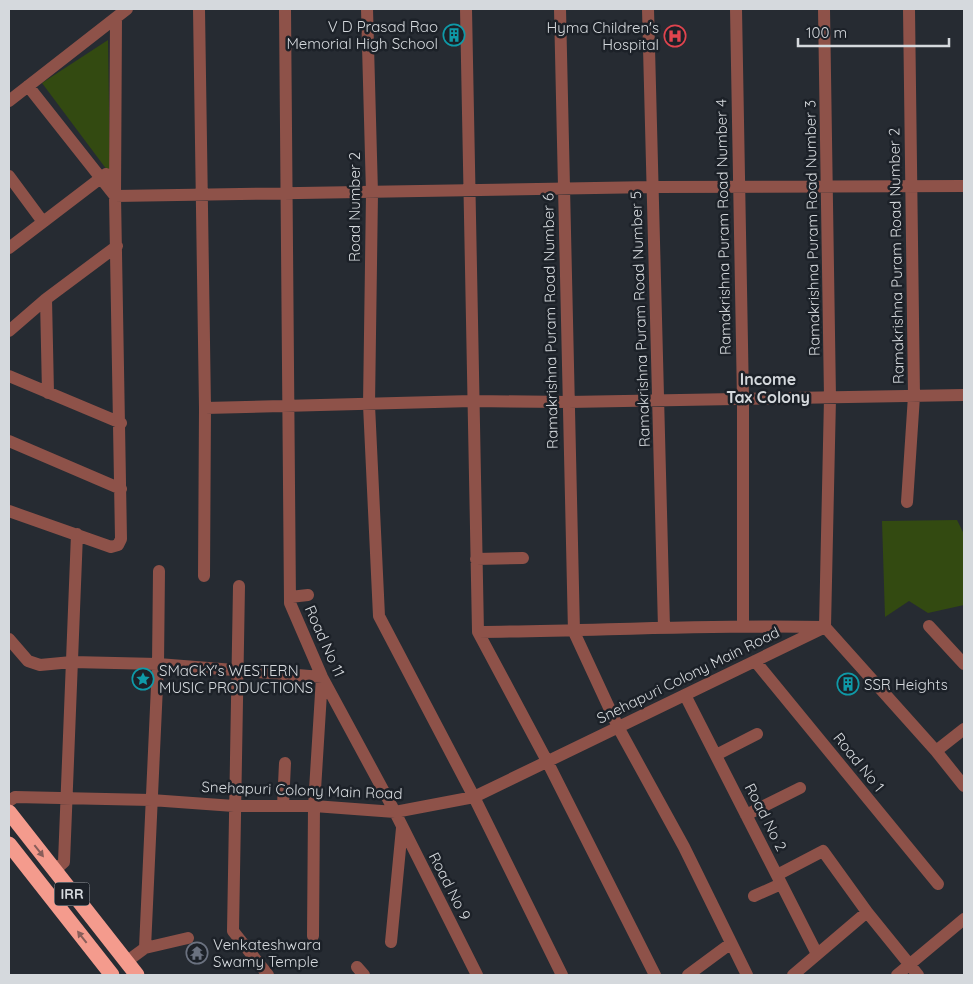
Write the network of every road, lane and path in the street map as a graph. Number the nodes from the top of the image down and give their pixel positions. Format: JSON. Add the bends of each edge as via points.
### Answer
{"nodes":[{"id":1,"x":127,"y":9,"type":"edge"},
{"id":2,"x":199,"y":9,"type":"edge"},
{"id":3,"x":285,"y":9,"type":"edge"},
{"id":4,"x":367,"y":9,"type":"edge"},
{"id":5,"x":466,"y":9,"type":"edge"},
{"id":6,"x":560,"y":9,"type":"edge"},
{"id":7,"x":648,"y":9,"type":"edge"},
{"id":8,"x":736,"y":9,"type":"edge"},
{"id":9,"x":824,"y":9,"type":"edge"},
{"id":10,"x":909,"y":9,"type":"edge"},
{"id":11,"x":116,"y":18,"type":"junction"},
{"id":12,"x":28,"y":86,"type":"junction"},
{"id":13,"x":9,"y":101,"type":"edge"},
{"id":14,"x":116,"y":166,"type":"junction"},
{"id":15,"x":9,"y":176,"type":"edge"},
{"id":16,"x":100,"y":178,"type":"junction"},
{"id":17,"x":964,"y":186,"type":"edge"},
{"id":18,"x":653,"y":187,"type":"junction"},
{"id":19,"x":827,"y":187,"type":"junction"},
{"id":20,"x":911,"y":187,"type":"junction"},
{"id":21,"x":738,"y":188,"type":"junction"},
{"id":22,"x":564,"y":189,"type":"junction"},
{"id":23,"x":470,"y":192,"type":"junction"},
{"id":24,"x":287,"y":193,"type":"junction"},
{"id":25,"x":372,"y":193,"type":"junction"},
{"id":26,"x":203,"y":194,"type":"junction"},
{"id":27,"x":115,"y":196,"type":"junction"},
{"id":28,"x":43,"y":222,"type":"junction"},
{"id":29,"x":117,"y":246,"type":"junction"},
{"id":30,"x":9,"y":248,"type":"edge"},
{"id":31,"x":46,"y":299,"type":"junction"},
{"id":32,"x":9,"y":331,"type":"edge"},
{"id":33,"x":9,"y":376,"type":"edge"},
{"id":34,"x":48,"y":393,"type":"junction"},
{"id":35,"x":964,"y":395,"type":"edge"},
{"id":36,"x":914,"y":396,"type":"junction"},
{"id":37,"x":830,"y":398,"type":"junction"},
{"id":38,"x":659,"y":400,"type":"junction"},
{"id":39,"x":743,"y":400,"type":"junction"},
{"id":40,"x":472,"y":401,"type":"junction"},
{"id":41,"x":568,"y":402,"type":"junction"},
{"id":42,"x":369,"y":406,"type":"junction"},
{"id":43,"x":287,"y":407,"type":"junction"},
{"id":44,"x":205,"y":408,"type":"junction"},
{"id":45,"x":121,"y":423,"type":"junction"},
{"id":46,"x":9,"y":440,"type":"edge"},
{"id":47,"x":121,"y":489,"type":"junction"},
{"id":48,"x":907,"y":502,"type":"dead end"},
{"id":49,"x":9,"y":511,"type":"edge"},
{"id":50,"x":78,"y":534,"type":"junction"},
{"id":51,"x":523,"y":558,"type":"dead end"},
{"id":52,"x":476,"y":559,"type":"junction"},
{"id":53,"x":159,"y":571,"type":"dead end"},
{"id":54,"x":204,"y":576,"type":"dead end"},
{"id":55,"x":239,"y":586,"type":"dead end"},
{"id":56,"x":308,"y":596,"type":"dead end"},
{"id":57,"x":290,"y":597,"type":"junction"},
{"id":58,"x":743,"y":625,"type":"junction"},
{"id":59,"x":929,"y":626,"type":"dead end"},
{"id":60,"x":825,"y":627,"type":"junction"},
{"id":61,"x":664,"y":628,"type":"junction"},
{"id":62,"x":478,"y":632,"type":"junction"},
{"id":63,"x":574,"y":632,"type":"junction"},
{"id":64,"x":9,"y":639,"type":"edge"},
{"id":65,"x":754,"y":661,"type":"junction"},
{"id":66,"x":72,"y":662,"type":"junction"},
{"id":67,"x":158,"y":664,"type":"junction"},
{"id":68,"x":964,"y":664,"type":"edge"},
{"id":69,"x":237,"y":670,"type":"junction"},
{"id":70,"x":322,"y":676,"type":"junction"},
{"id":71,"x":685,"y":695,"type":"junction"},
{"id":72,"x":618,"y":727,"type":"junction"},
{"id":73,"x":964,"y":729,"type":"edge"},
{"id":74,"x":757,"y":734,"type":"dead end"},
{"id":75,"x":936,"y":751,"type":"junction"},
{"id":76,"x":716,"y":755,"type":"junction"},
{"id":77,"x":546,"y":761,"type":"junction"},
{"id":78,"x":285,"y":764,"type":"dead end"},
{"id":79,"x":964,"y":786,"type":"edge"},
{"id":80,"x":800,"y":788,"type":"dead end"},
{"id":81,"x":68,"y":797,"type":"junction"},
{"id":82,"x":474,"y":797,"type":"junction"},
{"id":83,"x":151,"y":800,"type":"junction"},
{"id":84,"x":9,"y":801,"type":"edge"},
{"id":85,"x":234,"y":806,"type":"junction"},
{"id":86,"x":283,"y":806,"type":"junction"},
{"id":87,"x":314,"y":806,"type":"junction"},
{"id":88,"x":9,"y":812,"type":"edge"},
{"id":89,"x":395,"y":812,"type":"junction"},
{"id":90,"x":746,"y":815,"type":"junction"},
{"id":91,"x":402,"y":827,"type":"junction"},
{"id":92,"x":9,"y":844,"type":"edge"},
{"id":93,"x":54,"y":871,"type":"junction"},
{"id":94,"x":779,"y":879,"type":"junction"},
{"id":95,"x":938,"y":884,"type":"dead end"},
{"id":96,"x":754,"y":896,"type":"dead end"},
{"id":97,"x":867,"y":912,"type":"junction"},
{"id":98,"x":964,"y":919,"type":"edge"},
{"id":99,"x":314,"y":936,"type":"dead end"},
{"id":100,"x":188,"y":938,"type":"dead end"},
{"id":101,"x":391,"y":942,"type":"dead end"},
{"id":102,"x":730,"y":944,"type":"junction"},
{"id":103,"x":145,"y":948,"type":"junction"},
{"id":104,"x":817,"y":954,"type":"junction"},
{"id":105,"x":126,"y":962,"type":"junction"},
{"id":106,"x":909,"y":965,"type":"junction"},
{"id":107,"x":112,"y":975,"type":"edge"},
{"id":108,"x":137,"y":975,"type":"edge"},
{"id":109,"x":268,"y":975,"type":"edge"},
{"id":110,"x":476,"y":975,"type":"edge"},
{"id":111,"x":562,"y":975,"type":"edge"},
{"id":112,"x":655,"y":975,"type":"edge"},
{"id":113,"x":688,"y":975,"type":"edge"},
{"id":114,"x":747,"y":975,"type":"edge"},
{"id":115,"x":793,"y":975,"type":"edge"},
{"id":116,"x":897,"y":975,"type":"edge"},
{"id":117,"x":918,"y":975,"type":"edge"}],
"edges":[{"from":1,"to":11,"type":"street"},
{"from":2,"to":26,"type":"street"},
{"from":3,"to":24,"type":"street","name":"Road No 11"},
{"from":4,"to":25,"type":"street","name":"Road Number 2"},
{"from":5,"to":23,"type":"street"},
{"from":6,"to":22,"type":"street","name":"Ramakrishna Puram Road Number 6"},
{"from":7,"to":18,"type":"street","name":"Ramakrishna Puram Road Number 5"},
{"from":8,"to":21,"type":"street","name":"Ramakrishna Puram Road Number 4"},
{"from":9,"to":19,"type":"street","name":"Ramakrishna Puram Road Number 3"},
{"from":10,"to":20,"type":"street","name":"Ramakrishna Puram Road Number 2"},
{"from":11,"to":12,"type":"street"},
{"from":11,"to":14,"type":"street"},
{"from":12,"to":13,"type":"street"},
{"from":12,"to":16,"type":"street"},
{"from":14,"to":16,"type":"street"},
{"from":14,"to":27,"type":"street"},
{"from":15,"to":28,"type":"street"},
{"from":16,"to":27,"type":"street"},
{"from":16,"to":28,"type":"street"},
{"from":17,"to":20,"type":"street"},
{"from":18,"to":21,"type":"street"},
{"from":18,"to":22,"type":"street"},
{"from":18,"to":38,"type":"street","name":"Ramakrishna Puram Road Number 5"},
{"from":19,"to":20,"type":"street"},
{"from":19,"to":21,"type":"street"},
{"from":19,"to":37,"type":"street","name":"Ramakrishna Puram Road Number 3"},
{"from":20,"to":36,"type":"street","name":"Ramakrishna Puram Road Number 2"},
{"from":21,"to":39,"type":"street","name":"Ramakrishna Puram Road Number 4"},
{"from":22,"to":23,"type":"street"},
{"from":22,"to":41,"type":"street","name":"Ramakrishna Puram Road Number 6"},
{"from":23,"to":25,"type":"street"},
{"from":23,"to":40,"type":"street"},
{"from":24,"to":25,"type":"street"},
{"from":24,"to":26,"type":"street"},
{"from":24,"to":43,"type":"street","name":"Road No 11"},
{"from":25,"to":42,"type":"street","name":"Road Number 2"},
{"from":26,"to":27,"type":"street"},
{"from":26,"to":44,"type":"street"},
{"from":27,"to":29,"type":"street"},
{"from":28,"to":30,"type":"street"},
{"from":29,"to":31,"type":"street"},
{"from":29,"to":45,"type":"street"},
{"from":31,"to":32,"type":"street"},
{"from":31,"to":34,"type":"street"},
{"from":33,"to":34,"type":"street"},
{"from":34,"to":45,"type":"street"},
{"from":35,"to":36,"type":"street"},
{"from":36,"to":37,"type":"street"},
{"from":36,"to":48,"type":"street","name":"Ramakrishna Puram Road Number 2"},
{"from":37,"to":39,"type":"street"},
{"from":37,"to":60,"type":"street","name":"Ramakrishna Puram Road Number 3"},
{"from":38,"to":39,"type":"street"},
{"from":38,"to":41,"type":"street"},
{"from":38,"to":61,"type":"street","name":"Ramakrishna Puram Road Number 5"},
{"from":39,"to":58,"type":"street","name":"Ramakrishna Puram Road Number 4"},
{"from":40,"to":41,"type":"street"},
{"from":40,"to":42,"type":"street"},
{"from":40,"to":52,"type":"street"},
{"from":41,"to":63,"type":"street","name":"Ramakrishna Puram Road Number 6"},
{"from":42,"to":43,"type":"street"},
{"from":42,"to":82,"type":"street","name":"Road Number 2","via":[[379,616]]},
{"from":43,"to":44,"type":"street"},
{"from":43,"to":57,"type":"street","name":"Road No 11"},
{"from":44,"to":54,"type":"street"},
{"from":45,"to":47,"type":"street"},
{"from":46,"to":47,"type":"street"},
{"from":47,"to":50,"type":"street","via":[[121,539],[118,545],[111,548]]},
{"from":49,"to":50,"type":"street"},
{"from":50,"to":66,"type":"street"},
{"from":51,"to":52,"type":"street"},
{"from":52,"to":62,"type":"street"},
{"from":53,"to":67,"type":"street"},
{"from":55,"to":69,"type":"street"},
{"from":56,"to":57,"type":"street"},
{"from":57,"to":70,"type":"street","name":"Road No 11"},
{"from":58,"to":60,"type":"street"},
{"from":58,"to":61,"type":"street"},
{"from":59,"to":68,"type":"street"},
{"from":60,"to":65,"type":"street","name":"Snehapuri Colony Main Road"},
{"from":60,"to":75,"type":"street"},
{"from":61,"to":63,"type":"street"},
{"from":62,"to":63,"type":"street"},
{"from":62,"to":77,"type":"street"},
{"from":63,"to":72,"type":"street"},
{"from":64,"to":66,"type":"street","via":[[33,664]]},
{"from":65,"to":71,"type":"street","name":"Snehapuri Colony Main Road"},
{"from":65,"to":95,"type":"street","name":"Road No 1"},
{"from":66,"to":67,"type":"street"},
{"from":66,"to":81,"type":"street"},
{"from":67,"to":69,"type":"street"},
{"from":67,"to":83,"type":"street"},
{"from":69,"to":70,"type":"street"},
{"from":69,"to":85,"type":"street"},
{"from":70,"to":87,"type":"street"},
{"from":70,"to":89,"type":"street","name":"Road No 11"},
{"from":71,"to":72,"type":"street","name":"Snehapuri Colony Main Road"},
{"from":71,"to":76,"type":"street","name":"Road No 2"},
{"from":72,"to":77,"type":"street","name":"Snehapuri Colony Main Road"},
{"from":72,"to":102,"type":"street","via":[[684,847]]},
{"from":73,"to":75,"type":"street"},
{"from":74,"to":76,"type":"street"},
{"from":75,"to":79,"type":"street"},
{"from":76,"to":90,"type":"street","name":"Road No 2"},
{"from":77,"to":82,"type":"street","name":"Snehapuri Colony Main Road"},
{"from":77,"to":112,"type":"street"},
{"from":78,"to":86,"type":"street"},
{"from":80,"to":90,"type":"street"},
{"from":81,"to":83,"type":"street","name":"Snehapuri Colony Main Road"},
{"from":81,"to":84,"type":"street","name":"Snehapuri Colony Main Road","via":[[15,797]]},
{"from":81,"to":93,"type":"street","via":[[64,862]]},
{"from":82,"to":89,"type":"street","name":"Snehapuri Colony Main Road"},
{"from":82,"to":111,"type":"street","name":"Road Number 2"},
{"from":83,"to":85,"type":"street","name":"Snehapuri Colony Main Road"},
{"from":83,"to":103,"type":"street"},
{"from":85,"to":86,"type":"street","name":"Snehapuri Colony Main Road"},
{"from":85,"to":109,"type":"street","via":[[233,931]]},
{"from":86,"to":87,"type":"street","name":"Snehapuri Colony Main Road"},
{"from":87,"to":89,"type":"street","name":"Snehapuri Colony Main Road"},
{"from":87,"to":99,"type":"street"},
{"from":88,"to":93,"type":"highway","number":"IRR","one_way":true},
{"from":89,"to":91,"type":"street","name":"Road No 9"},
{"from":90,"to":94,"type":"street","name":"Road No 2"},
{"from":91,"to":101,"type":"street"},
{"from":91,"to":110,"type":"street","name":"Road No 9"},
{"from":107,"to":92,"type":"highway","number":"IRR","one_way":true},
{"from":93,"to":105,"type":"highway","number":"IRR"},
{"from":94,"to":96,"type":"street"},
{"from":94,"to":97,"type":"street","via":[[823,851]]},
{"from":94,"to":104,"type":"street","name":"Road No 2"},
{"from":97,"to":104,"type":"street"},
{"from":97,"to":106,"type":"street"},
{"from":98,"to":106,"type":"street"},
{"from":100,"to":103,"type":"street"},
{"from":102,"to":113,"type":"street"},
{"from":102,"to":114,"type":"street"},
{"from":103,"to":105,"type":"street"},
{"from":104,"to":115,"type":"street"},
{"from":105,"to":108,"type":"highway","number":"IRR"},
{"from":106,"to":116,"type":"street"},
{"from":106,"to":117,"type":"street"}]}
